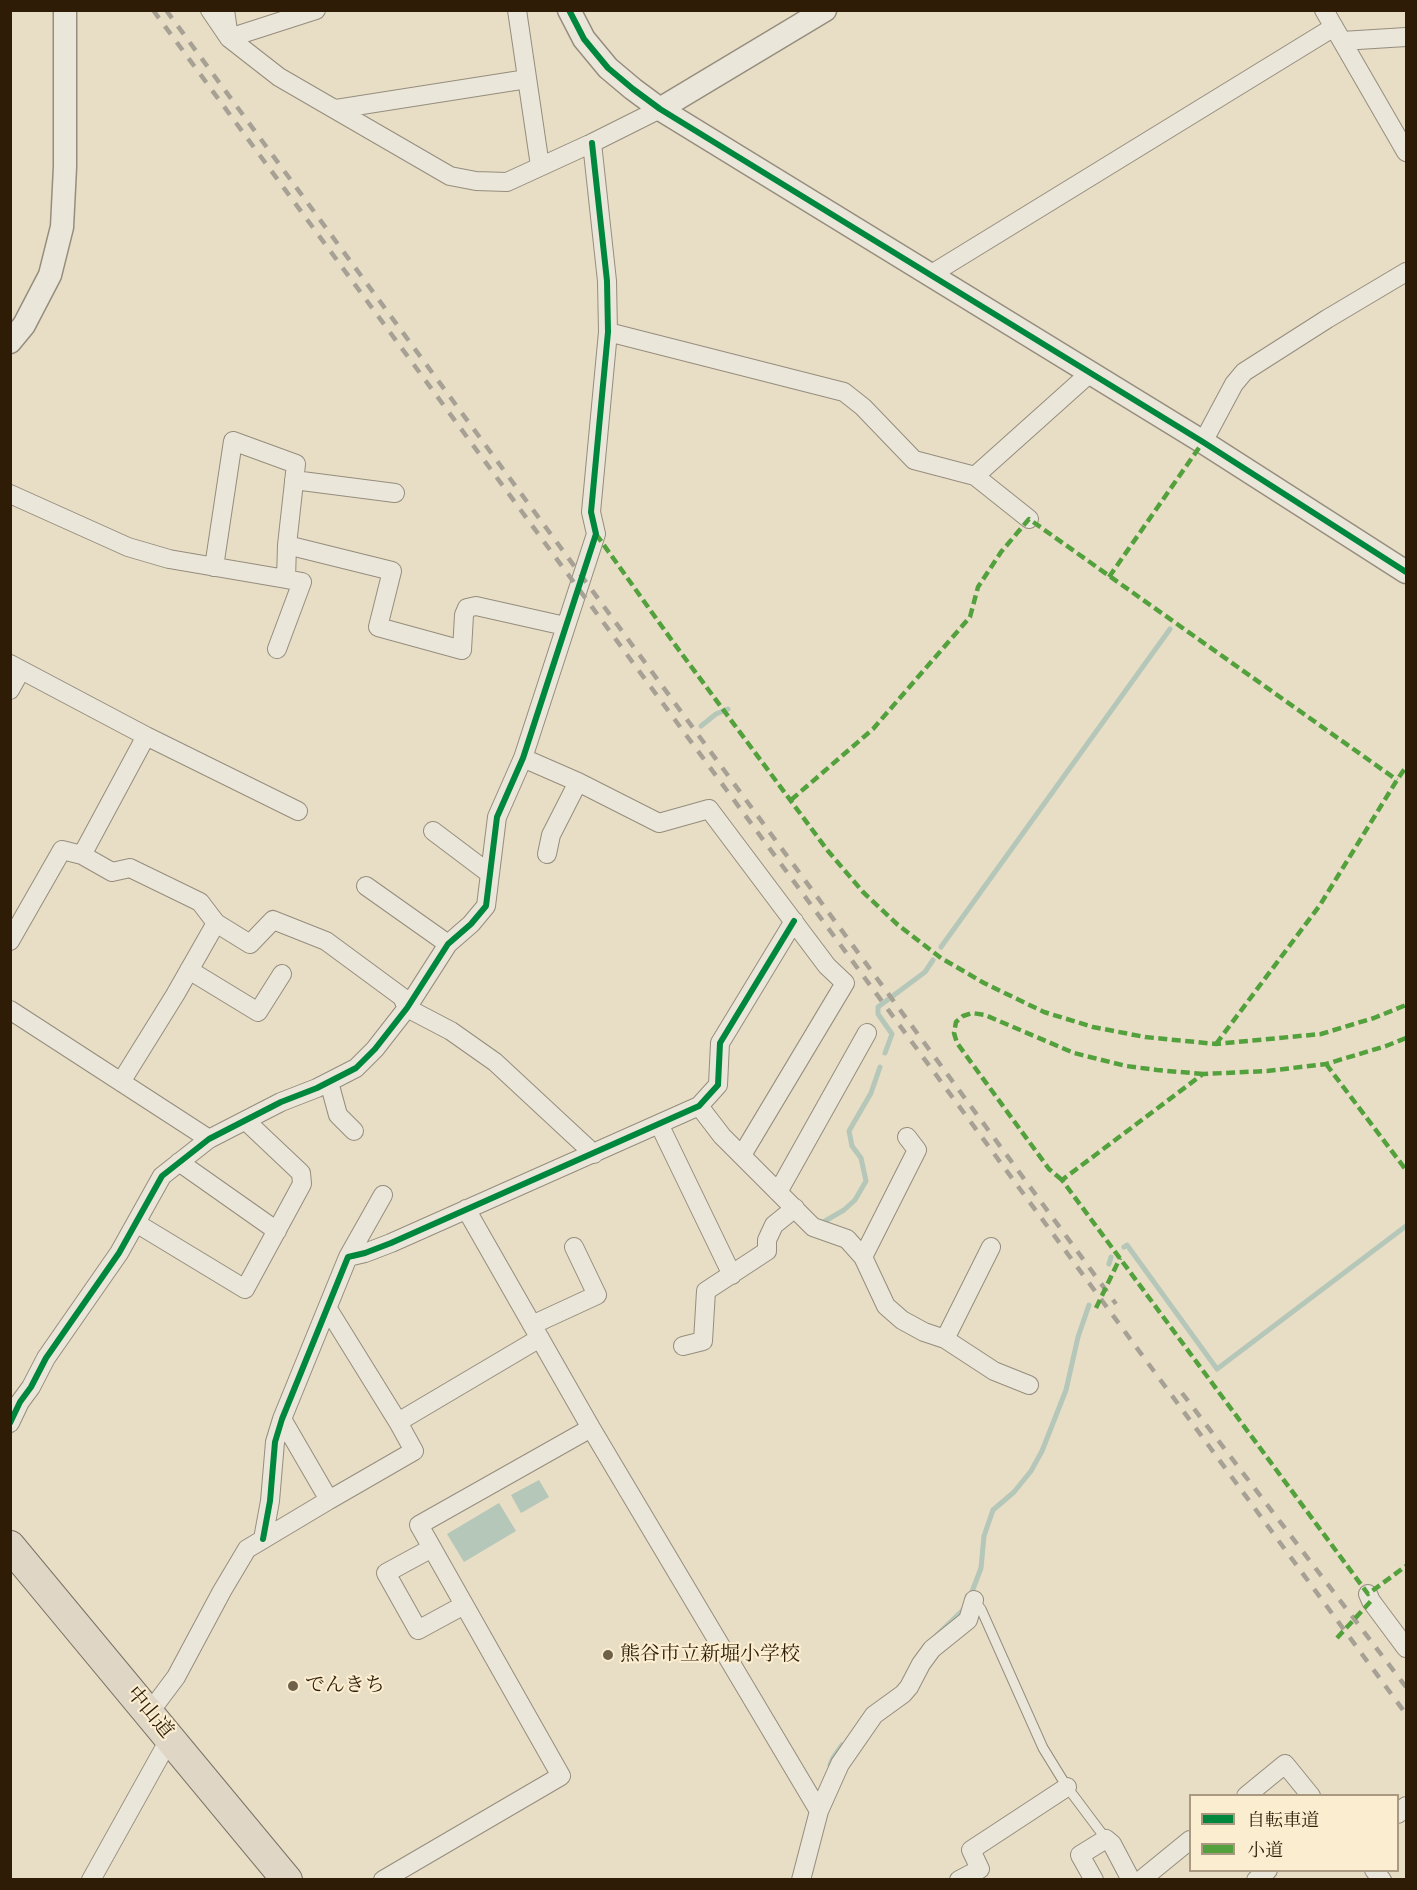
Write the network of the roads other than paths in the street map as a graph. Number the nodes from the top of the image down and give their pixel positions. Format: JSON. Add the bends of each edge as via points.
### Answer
{"nodes":[{"id":1,"x":65,"y":10,"type":"edge"},
{"id":2,"x":210,"y":10,"type":"edge"},
{"id":3,"x":225,"y":10,"type":"edge"},
{"id":4,"x":517,"y":10,"type":"edge"},
{"id":5,"x":569,"y":10,"type":"edge"},
{"id":6,"x":825,"y":10,"type":"edge"},
{"id":7,"x":1324,"y":10,"type":"edge"},
{"id":8,"x":316,"y":11,"type":"edge"},
{"id":9,"x":1338,"y":34,"type":"junction"},
{"id":10,"x":1407,"y":37,"type":"edge"},
{"id":11,"x":229,"y":38,"type":"junction"},
{"id":12,"x":527,"y":79,"type":"junction"},
{"id":13,"x":336,"y":109,"type":"junction"},
{"id":14,"x":660,"y":109,"type":"junction"},
{"id":15,"x":592,"y":143,"type":"junction"},
{"id":16,"x":1407,"y":152,"type":"edge"},
{"id":17,"x":540,"y":166,"type":"junction"},
{"id":18,"x":1407,"y":272,"type":"edge"},
{"id":19,"x":930,"y":275,"type":"junction"},
{"id":20,"x":608,"y":332,"type":"junction"},
{"id":21,"x":10,"y":342,"type":"edge"},
{"id":22,"x":1090,"y":374,"type":"junction"},
{"id":23,"x":1203,"y":442,"type":"junction"},
{"id":24,"x":975,"y":476,"type":"junction"},
{"id":25,"x":294,"y":480,"type":"junction"},
{"id":26,"x":395,"y":493,"type":"dead end"},
{"id":27,"x":10,"y":494,"type":"edge"},
{"id":28,"x":1029,"y":519,"type":"dead end"},
{"id":29,"x":287,"y":545,"type":"junction"},
{"id":30,"x":214,"y":567,"type":"junction"},
{"id":31,"x":1407,"y":572,"type":"edge"},
{"id":32,"x":286,"y":579,"type":"junction"},
{"id":33,"x":565,"y":626,"type":"junction"},
{"id":34,"x":277,"y":649,"type":"dead end"},
{"id":35,"x":16,"y":667,"type":"edge"},
{"id":36,"x":10,"y":690,"type":"edge"},
{"id":37,"x":146,"y":736,"type":"junction"},
{"id":38,"x":523,"y":758,"type":"junction"},
{"id":39,"x":578,"y":782,"type":"junction"},
{"id":40,"x":298,"y":811,"type":"dead end"},
{"id":41,"x":433,"y":831,"type":"dead end"},
{"id":42,"x":546,"y":854,"type":"dead end"},
{"id":43,"x":82,"y":855,"type":"junction"},
{"id":44,"x":490,"y":874,"type":"junction"},
{"id":45,"x":366,"y":886,"type":"dead end"},
{"id":46,"x":794,"y":921,"type":"junction"},
{"id":47,"x":216,"y":923,"type":"junction"},
{"id":48,"x":10,"y":941,"type":"edge"},
{"id":49,"x":448,"y":944,"type":"junction"},
{"id":50,"x":189,"y":970,"type":"junction"},
{"id":51,"x":282,"y":974,"type":"dead end"},
{"id":52,"x":407,"y":1008,"type":"junction"},
{"id":53,"x":10,"y":1010,"type":"edge"},
{"id":54,"x":867,"y":1033,"type":"dead end"},
{"id":55,"x":121,"y":1082,"type":"junction"},
{"id":56,"x":329,"y":1082,"type":"junction"},
{"id":57,"x":699,"y":1106,"type":"junction"},
{"id":58,"x":246,"y":1121,"type":"junction"},
{"id":59,"x":659,"y":1124,"type":"junction"},
{"id":60,"x":354,"y":1131,"type":"dead end"},
{"id":61,"x":908,"y":1137,"type":"dead end"},
{"id":62,"x":209,"y":1139,"type":"junction"},
{"id":63,"x":594,"y":1154,"type":"junction"},
{"id":64,"x":742,"y":1155,"type":"junction"},
{"id":65,"x":179,"y":1162,"type":"junction"},
{"id":66,"x":778,"y":1192,"type":"junction"},
{"id":67,"x":383,"y":1195,"type":"dead end"},
{"id":68,"x":795,"y":1208,"type":"junction"},
{"id":69,"x":466,"y":1209,"type":"junction"},
{"id":70,"x":136,"y":1223,"type":"junction"},
{"id":71,"x":277,"y":1231,"type":"junction"},
{"id":72,"x":574,"y":1247,"type":"dead end"},
{"id":73,"x":991,"y":1247,"type":"dead end"},
{"id":74,"x":348,"y":1257,"type":"junction"},
{"id":75,"x":863,"y":1257,"type":"junction"},
{"id":76,"x":732,"y":1275,"type":"junction"},
{"id":77,"x":328,"y":1309,"type":"junction"},
{"id":78,"x":536,"y":1331,"type":"junction"},
{"id":79,"x":945,"y":1339,"type":"junction"},
{"id":80,"x":683,"y":1346,"type":"dead end"},
{"id":81,"x":1029,"y":1385,"type":"dead end"},
{"id":82,"x":17,"y":1393,"type":"edge"},
{"id":83,"x":282,"y":1419,"type":"junction"},
{"id":84,"x":398,"y":1422,"type":"junction"},
{"id":85,"x":10,"y":1423,"type":"edge"},
{"id":86,"x":591,"y":1428,"type":"junction"},
{"id":87,"x":329,"y":1500,"type":"junction"},
{"id":88,"x":263,"y":1539,"type":"junction"},
{"id":89,"x":10,"y":1546,"type":"edge"},
{"id":90,"x":432,"y":1548,"type":"junction"},
{"id":91,"x":1368,"y":1594,"type":"dead end"},
{"id":92,"x":974,"y":1600,"type":"joint"},
{"id":93,"x":464,"y":1605,"type":"junction"},
{"id":94,"x":1407,"y":1648,"type":"edge"},
{"id":95,"x":149,"y":1713,"type":"junction"},
{"id":96,"x":170,"y":1738,"type":"junction"},
{"id":97,"x":1067,"y":1787,"type":"junction"},
{"id":98,"x":1248,"y":1794,"type":"edge"},
{"id":99,"x":1309,"y":1794,"type":"edge"},
{"id":100,"x":819,"y":1811,"type":"junction"},
{"id":101,"x":1106,"y":1839,"type":"junction"},
{"id":102,"x":1189,"y":1842,"type":"edge"},
{"id":103,"x":91,"y":1880,"type":"edge"},
{"id":104,"x":287,"y":1880,"type":"edge"},
{"id":105,"x":383,"y":1880,"type":"edge"},
{"id":106,"x":801,"y":1880,"type":"edge"},
{"id":107,"x":959,"y":1880,"type":"edge"},
{"id":108,"x":1094,"y":1880,"type":"edge"},
{"id":109,"x":1131,"y":1880,"type":"edge"},
{"id":110,"x":1141,"y":1880,"type":"edge"}],
"edges":[{"from":1,"to":21,"type":"street","via":[[62,227],[50,275],[24,325]]},
{"from":2,"to":11,"type":"street"},
{"from":3,"to":11,"type":"street"},
{"from":4,"to":12,"type":"street"},
{"from":5,"to":14,"type":"street","via":[[584,39],[608,68]]},
{"from":6,"to":14,"type":"street"},
{"from":7,"to":9,"type":"street"},
{"from":8,"to":11,"type":"street"},
{"from":9,"to":10,"type":"street"},
{"from":9,"to":16,"type":"street"},
{"from":9,"to":19,"type":"street"},
{"from":11,"to":13,"type":"street","via":[[279,77]]},
{"from":12,"to":13,"type":"street"},
{"from":12,"to":17,"type":"street"},
{"from":13,"to":17,"type":"street","via":[[450,176],[507,182]]},
{"from":14,"to":15,"type":"street"},
{"from":14,"to":19,"type":"street"},
{"from":15,"to":17,"type":"street"},
{"from":15,"to":20,"type":"street","via":[[607,281]]},
{"from":18,"to":23,"type":"street","via":[[1244,372]]},
{"from":19,"to":22,"type":"street"},
{"from":20,"to":24,"type":"street","via":[[844,392],[914,460]]},
{"from":20,"to":33,"type":"street","via":[[591,512],[596,534]]},
{"from":22,"to":23,"type":"street"},
{"from":22,"to":24,"type":"street"},
{"from":23,"to":31,"type":"street"},
{"from":24,"to":28,"type":"street"},
{"from":25,"to":26,"type":"street"},
{"from":25,"to":29,"type":"street"},
{"from":25,"to":30,"type":"street","via":[[296,464],[233,441]]},
{"from":27,"to":30,"type":"street","via":[[128,547]]},
{"from":29,"to":32,"type":"street"},
{"from":29,"to":33,"type":"street","via":[[392,571],[378,627],[462,650],[467,608],[476,606]]},
{"from":30,"to":32,"type":"street"},
{"from":32,"to":34,"type":"street","via":[[303,582]]},
{"from":33,"to":38,"type":"street"},
{"from":35,"to":36,"type":"street"},
{"from":35,"to":37,"type":"street"},
{"from":37,"to":40,"type":"street"},
{"from":37,"to":43,"type":"street"},
{"from":38,"to":39,"type":"street"},
{"from":38,"to":44,"type":"street","via":[[497,817]]},
{"from":39,"to":42,"type":"street","via":[[551,835]]},
{"from":39,"to":46,"type":"street","via":[[659,822],[709,808]]},
{"from":41,"to":44,"type":"street"},
{"from":43,"to":47,"type":"street","via":[[112,872],[130,868],[200,902]]},
{"from":43,"to":48,"type":"street","via":[[62,850]]},
{"from":44,"to":49,"type":"street","via":[[486,906]]},
{"from":45,"to":49,"type":"street"},
{"from":46,"to":57,"type":"street","via":[[720,1043],[718,1085]]},
{"from":46,"to":64,"type":"street","via":[[827,966],[845,983]]},
{"from":47,"to":50,"type":"street"},
{"from":47,"to":52,"type":"street","via":[[250,944],[273,920],[326,941],[402,997]]},
{"from":49,"to":52,"type":"street"},
{"from":50,"to":51,"type":"street","via":[[258,1012]]},
{"from":50,"to":55,"type":"street"},
{"from":52,"to":56,"type":"street","via":[[356,1068]]},
{"from":52,"to":63,"type":"street","via":[[495,1062]]},
{"from":53,"to":55,"type":"street"},
{"from":54,"to":66,"type":"street"},
{"from":55,"to":62,"type":"street"},
{"from":56,"to":58,"type":"street"},
{"from":56,"to":60,"type":"street","via":[[338,1115]]},
{"from":57,"to":59,"type":"street"},
{"from":57,"to":64,"type":"street"},
{"from":58,"to":62,"type":"street"},
{"from":58,"to":71,"type":"street","via":[[301,1173],[302,1184]]},
{"from":59,"to":63,"type":"street"},
{"from":59,"to":76,"type":"street"},
{"from":61,"to":75,"type":"street","via":[[917,1150]]},
{"from":62,"to":65,"type":"street"},
{"from":63,"to":69,"type":"street"},
{"from":64,"to":66,"type":"street"},
{"from":65,"to":70,"type":"street","via":[[162,1176]]},
{"from":65,"to":71,"type":"street"},
{"from":66,"to":68,"type":"street"},
{"from":67,"to":74,"type":"street"},
{"from":68,"to":75,"type":"street","via":[[813,1227],[847,1239]]},
{"from":68,"to":76,"type":"street","via":[[774,1226],[766,1251]]},
{"from":69,"to":74,"type":"street","via":[[391,1243]]},
{"from":69,"to":78,"type":"street"},
{"from":70,"to":71,"type":"street","via":[[245,1289]]},
{"from":70,"to":82,"type":"street","via":[[46,1358],[31,1387]]},
{"from":72,"to":78,"type":"street","via":[[597,1295]]},
{"from":73,"to":79,"type":"street"},
{"from":74,"to":77,"type":"street"},
{"from":75,"to":79,"type":"street","via":[[886,1306],[902,1320]]},
{"from":76,"to":80,"type":"street","via":[[706,1291],[704,1341]]},
{"from":77,"to":83,"type":"street"},
{"from":77,"to":84,"type":"street"},
{"from":78,"to":84,"type":"street"},
{"from":78,"to":86,"type":"street"},
{"from":79,"to":81,"type":"street","via":[[994,1371]]},
{"from":82,"to":85,"type":"street"},
{"from":83,"to":87,"type":"street"},
{"from":83,"to":88,"type":"street","via":[[275,1442]]},
{"from":84,"to":87,"type":"street","via":[[414,1451]]},
{"from":86,"to":90,"type":"street","via":[[419,1525]]},
{"from":86,"to":100,"type":"street"},
{"from":87,"to":88,"type":"street"},
{"from":88,"to":95,"type":"street","via":[[247,1549],[176,1677]]},
{"from":89,"to":95,"type":"highway","name":"中山道"},
{"from":90,"to":93,"type":"street"},
{"from":90,"to":93,"type":"street","via":[[386,1573],[418,1630]]},
{"from":91,"to":94,"type":"street"},
{"from":92,"to":97,"type":"lane","via":[[1042,1748]]},
{"from":92,"to":100,"type":"street","via":[[969,1620],[932,1649],[909,1687],[874,1715],[840,1764]]},
{"from":93,"to":105,"type":"street","via":[[561,1776]]},
{"from":95,"to":96,"type":"highway","name":"中山道"},
{"from":96,"to":103,"type":"street"},
{"from":96,"to":104,"type":"highway","name":"中山道"},
{"from":97,"to":101,"type":"lane"},
{"from":97,"to":107,"type":"street","via":[[971,1850],[980,1869]]},
{"from":98,"to":99,"type":"street","via":[[1285,1764]]},
{"from":100,"to":106,"type":"street"},
{"from":101,"to":108,"type":"street","via":[[1080,1855]]},
{"from":101,"to":109,"type":"street"},
{"from":102,"to":110,"type":"street"}]}
